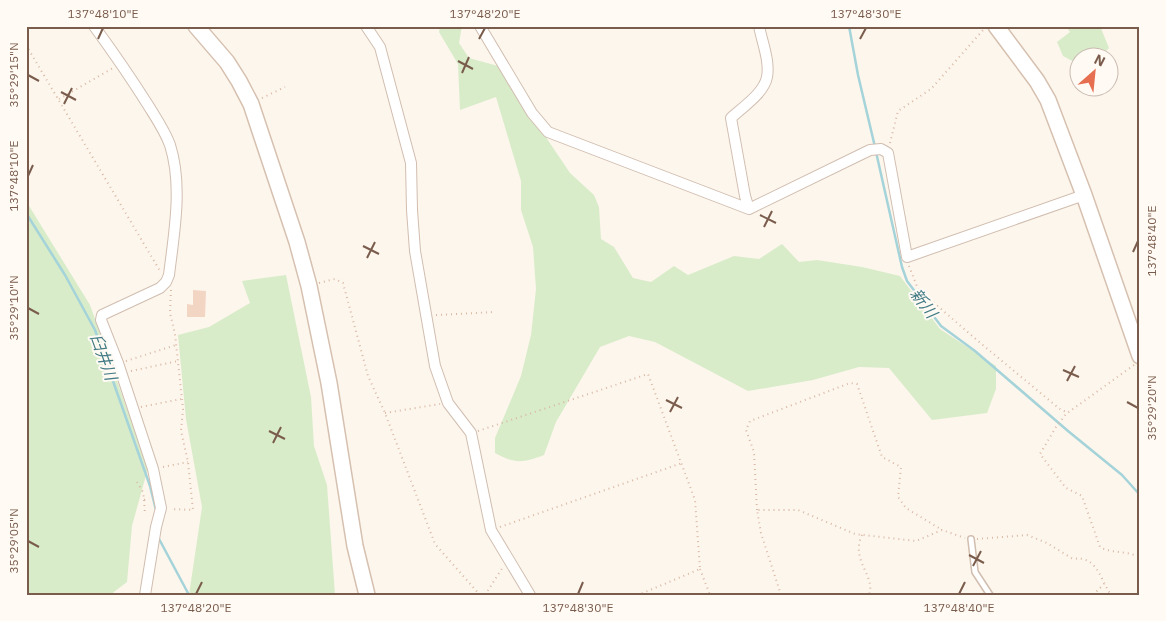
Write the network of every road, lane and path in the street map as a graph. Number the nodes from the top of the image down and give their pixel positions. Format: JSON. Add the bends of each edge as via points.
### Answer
{"nodes":[{"id":1,"x":94,"y":26,"type":"edge"},
{"id":2,"x":196,"y":26,"type":"edge"},
{"id":3,"x":366,"y":26,"type":"edge"},
{"id":4,"x":480,"y":26,"type":"edge"},
{"id":5,"x":759,"y":26,"type":"edge"},
{"id":6,"x":987,"y":26,"type":"edge"},
{"id":7,"x":996,"y":26,"type":"edge"},
{"id":8,"x":26,"y":44,"type":"edge"},
{"id":9,"x":121,"y":63,"type":"junction"},
{"id":10,"x":285,"y":87,"type":"dead end"},
{"id":11,"x":58,"y":100,"type":"junction"},
{"id":12,"x":250,"y":104,"type":"junction"},
{"id":13,"x":884,"y":151,"type":"junction"},
{"id":14,"x":1084,"y":195,"type":"junction"},
{"id":15,"x":750,"y":209,"type":"junction"},
{"id":16,"x":908,"y":257,"type":"junction"},
{"id":17,"x":166,"y":282,"type":"junction"},
{"id":18,"x":309,"y":286,"type":"junction"},
{"id":19,"x":494,"y":312,"type":"dead end"},
{"id":20,"x":426,"y":315,"type":"junction"},
{"id":21,"x":176,"y":345,"type":"junction"},
{"id":22,"x":1140,"y":356,"type":"edge"},
{"id":23,"x":1140,"y":360,"type":"edge"},
{"id":24,"x":178,"y":362,"type":"junction"},
{"id":25,"x":120,"y":368,"type":"junction"},
{"id":26,"x":181,"y":399,"type":"junction"},
{"id":27,"x":448,"y":403,"type":"junction"},
{"id":28,"x":133,"y":408,"type":"junction"},
{"id":29,"x":386,"y":413,"type":"junction"},
{"id":30,"x":1067,"y":413,"type":"junction"},
{"id":31,"x":472,"y":433,"type":"junction"},
{"id":32,"x":188,"y":462,"type":"junction"},
{"id":33,"x":682,"y":462,"type":"junction"},
{"id":34,"x":153,"y":469,"type":"junction"},
{"id":35,"x":137,"y":482,"type":"dead end"},
{"id":36,"x":150,"y":498,"type":"dead end"},
{"id":37,"x":144,"y":500,"type":"junction"},
{"id":38,"x":161,"y":508,"type":"junction"},
{"id":39,"x":757,"y":510,"type":"junction"},
{"id":40,"x":145,"y":514,"type":"dead end"},
{"id":41,"x":491,"y":530,"type":"junction"},
{"id":42,"x":942,"y":530,"type":"junction"},
{"id":43,"x":862,"y":535,"type":"junction"},
{"id":44,"x":971,"y":539,"type":"junction"},
{"id":45,"x":1140,"y":558,"type":"edge"},
{"id":46,"x":508,"y":560,"type":"junction"},
{"id":47,"x":700,"y":569,"type":"junction"},
{"id":48,"x":1105,"y":584,"type":"junction"},
{"id":49,"x":145,"y":595,"type":"edge"},
{"id":50,"x":367,"y":595,"type":"edge"},
{"id":51,"x":480,"y":595,"type":"edge"},
{"id":52,"x":485,"y":595,"type":"edge"},
{"id":53,"x":530,"y":595,"type":"edge"},
{"id":54,"x":638,"y":595,"type":"edge"},
{"id":55,"x":710,"y":595,"type":"edge"},
{"id":56,"x":781,"y":595,"type":"edge"},
{"id":57,"x":869,"y":595,"type":"edge"},
{"id":58,"x":990,"y":595,"type":"edge"},
{"id":59,"x":1093,"y":595,"type":"edge"},
{"id":60,"x":1111,"y":595,"type":"edge"}],
"edges":[{"from":1,"to":9,"type":"street"},
{"from":2,"to":12,"type":"street","via":[[240,81]]},
{"from":3,"to":20,"type":"street","via":[[380,47],[411,163],[415,251]]},
{"from":4,"to":15,"type":"street","via":[[532,113],[548,132]]},
{"from":5,"to":15,"type":"street","via":[[767,78],[759,92],[731,118]]},
{"from":6,"to":13,"type":"path","via":[[931,89],[898,111]]},
{"from":7,"to":14,"type":"street","via":[[1048,100]]},
{"from":8,"to":11,"type":"path"},
{"from":9,"to":11,"type":"path"},
{"from":9,"to":17,"type":"street","via":[[170,146],[175,174],[176,214]]},
{"from":10,"to":12,"type":"path"},
{"from":11,"to":17,"type":"path"},
{"from":12,"to":18,"type":"street"},
{"from":13,"to":15,"type":"street","via":[[870,150]]},
{"from":13,"to":16,"type":"street"},
{"from":14,"to":16,"type":"street"},
{"from":14,"to":22,"type":"street"},
{"from":16,"to":30,"type":"path","via":[[918,289]]},
{"from":17,"to":21,"type":"path","via":[[171,290],[170,314]]},
{"from":17,"to":25,"type":"street","via":[[160,288],[102,315],[101,320]]},
{"from":18,"to":29,"type":"path","via":[[335,279],[343,283],[368,376]]},
{"from":18,"to":50,"type":"street","via":[[329,383],[355,546]]},
{"from":19,"to":20,"type":"path"},
{"from":20,"to":27,"type":"street","via":[[435,366]]},
{"from":21,"to":24,"type":"path"},
{"from":21,"to":25,"type":"path"},
{"from":23,"to":30,"type":"path"},
{"from":24,"to":25,"type":"path"},
{"from":24,"to":26,"type":"path"},
{"from":25,"to":28,"type":"street"},
{"from":26,"to":28,"type":"path"},
{"from":26,"to":32,"type":"path","via":[[180,431]]},
{"from":27,"to":29,"type":"path"},
{"from":27,"to":31,"type":"street"},
{"from":28,"to":34,"type":"street"},
{"from":29,"to":51,"type":"path","via":[[435,544]]},
{"from":30,"to":45,"type":"path","via":[[1040,454],[1066,488],[1082,496],[1100,547]]},
{"from":31,"to":33,"type":"path","via":[[648,374]]},
{"from":31,"to":41,"type":"street"},
{"from":32,"to":34,"type":"path"},
{"from":32,"to":38,"type":"path","via":[[193,510]]},
{"from":33,"to":41,"type":"path"},
{"from":33,"to":47,"type":"path","via":[[695,500]]},
{"from":34,"to":38,"type":"street"},
{"from":35,"to":37,"type":"path"},
{"from":36,"to":37,"type":"path"},
{"from":37,"to":40,"type":"path"},
{"from":38,"to":49,"type":"street"},
{"from":39,"to":42,"type":"path","via":[[754,452],[746,430],[750,421],[850,383],[857,384],[882,458],[901,467],[898,497],[906,508]]},
{"from":39,"to":43,"type":"path","via":[[798,510]]},
{"from":39,"to":56,"type":"path"},
{"from":41,"to":46,"type":"street"},
{"from":42,"to":43,"type":"path","via":[[916,541]]},
{"from":42,"to":44,"type":"path"},
{"from":43,"to":57,"type":"path","via":[[858,550],[871,589]]},
{"from":44,"to":48,"type":"path","via":[[1027,535],[1073,559],[1089,560]]},
{"from":44,"to":58,"type":"lane","via":[[975,572]]},
{"from":46,"to":52,"type":"path"},
{"from":46,"to":53,"type":"street"},
{"from":47,"to":54,"type":"path"},
{"from":47,"to":55,"type":"path"},
{"from":48,"to":59,"type":"path"},
{"from":48,"to":60,"type":"path"}]}
